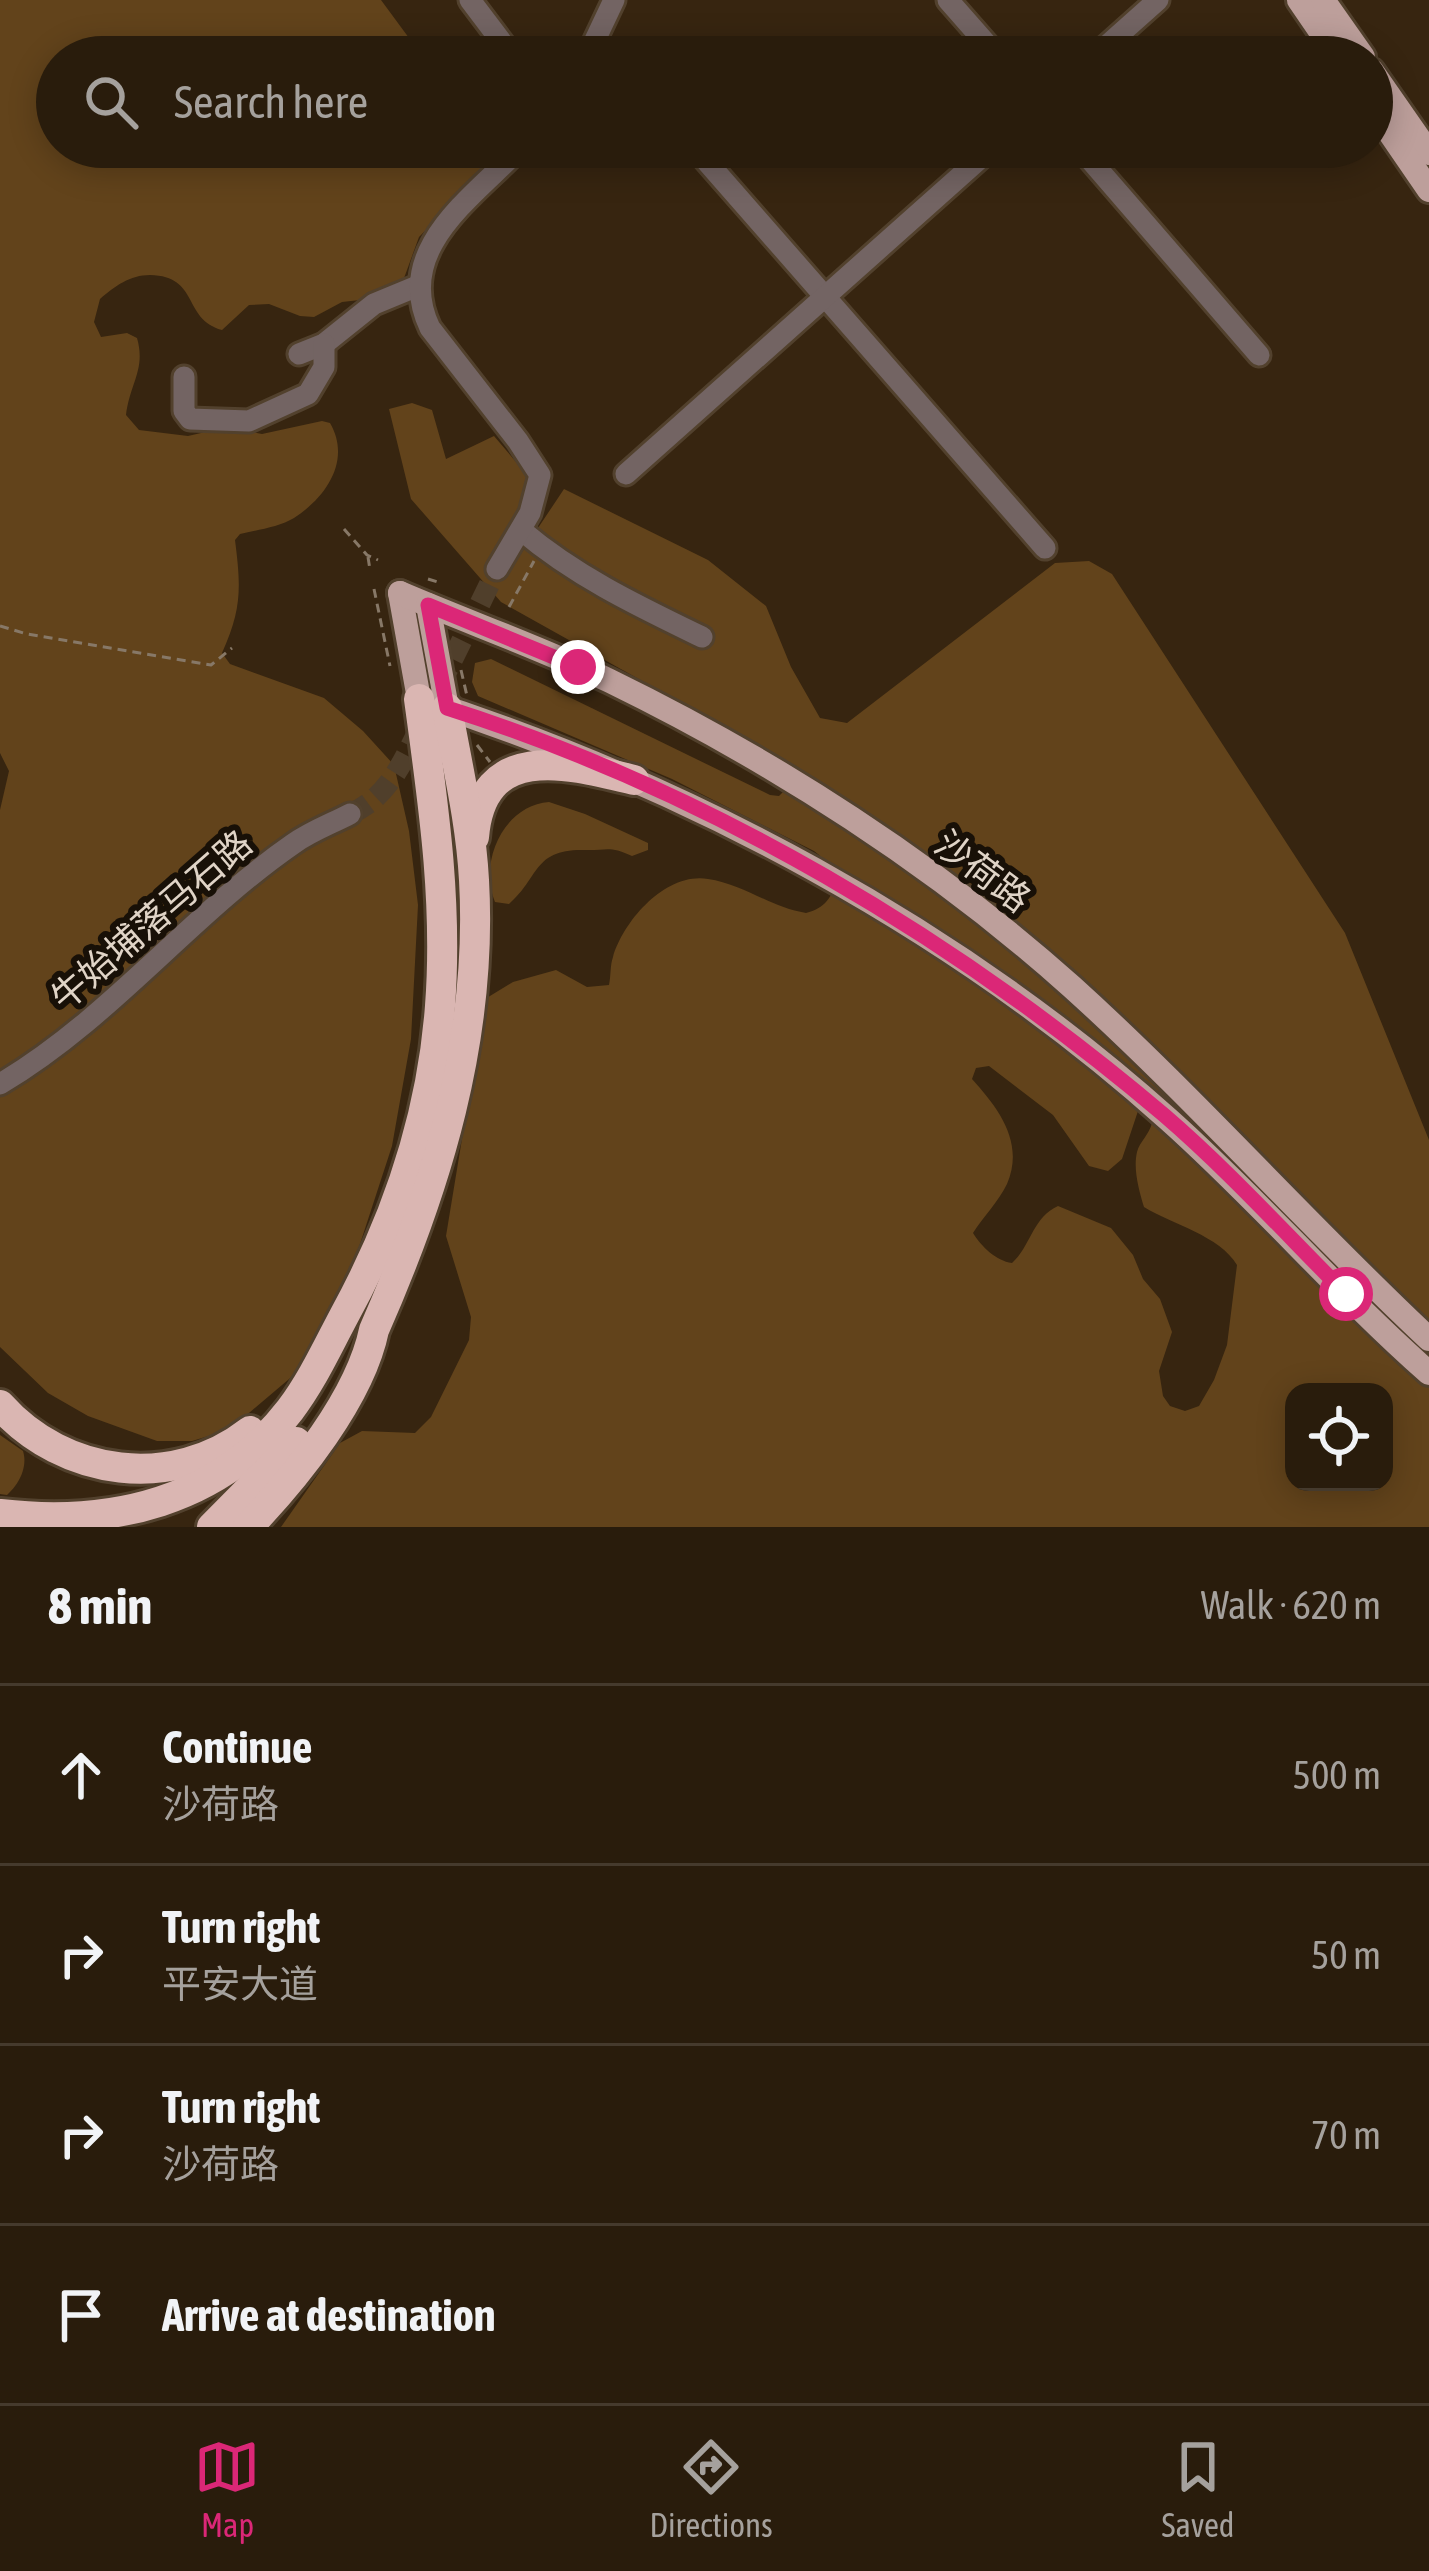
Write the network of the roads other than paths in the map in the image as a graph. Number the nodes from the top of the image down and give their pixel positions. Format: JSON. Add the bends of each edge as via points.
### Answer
{"nodes":[{"id":1,"x":470,"y":0,"type":"edge"},
{"id":2,"x":614,"y":0,"type":"edge"},
{"id":3,"x":948,"y":0,"type":"edge"},
{"id":4,"x":1159,"y":0,"type":"edge"},
{"id":5,"x":1299,"y":0,"type":"edge"},
{"id":6,"x":1323,"y":0,"type":"edge"},
{"id":7,"x":497,"y":36,"type":"edge"},
{"id":8,"x":596,"y":36,"type":"edge"},
{"id":9,"x":980,"y":36,"type":"edge"},
{"id":10,"x":1118,"y":36,"type":"edge"},
{"id":11,"x":1324,"y":36,"type":"edge"},
{"id":12,"x":1348,"y":36,"type":"edge"},
{"id":13,"x":1393,"y":101,"type":"edge"},
{"id":14,"x":1393,"y":138,"type":"edge"},
{"id":15,"x":1429,"y":153,"type":"edge"},
{"id":16,"x":501,"y":168,"type":"edge"},
{"id":17,"x":712,"y":168,"type":"edge"},
{"id":18,"x":969,"y":168,"type":"edge"},
{"id":19,"x":1097,"y":168,"type":"edge"},
{"id":20,"x":1429,"y":190,"type":"edge"},
{"id":21,"x":420,"y":285,"type":"junction"},
{"id":22,"x":825,"y":296,"type":"junction"},
{"id":23,"x":324,"y":344,"type":"junction"},
{"id":24,"x":299,"y":354,"type":"dead end"},
{"id":25,"x":1259,"y":355,"type":"dead end"},
{"id":26,"x":184,"y":377,"type":"dead end"},
{"id":27,"x":626,"y":474,"type":"dead end"},
{"id":28,"x":521,"y":530,"type":"junction"},
{"id":29,"x":1046,"y":548,"type":"dead end"},
{"id":30,"x":496,"y":569,"type":"tunnel mouth"},
{"id":31,"x":428,"y":605,"type":"junction"},
{"id":32,"x":702,"y":637,"type":"dead end"},
{"id":33,"x":444,"y":702,"type":"junction"},
{"id":34,"x":634,"y":780,"type":"junction"},
{"id":35,"x":350,"y":814,"type":"tunnel mouth"},
{"id":36,"x":474,"y":876,"type":"junction"},
{"id":37,"x":0,"y":1084,"type":"edge"},
{"id":38,"x":374,"y":1330,"type":"junction"},
{"id":39,"x":333,"y":1337,"type":"junction"},
{"id":40,"x":1429,"y":1339,"type":"edge"},
{"id":41,"x":1429,"y":1373,"type":"edge"},
{"id":42,"x":0,"y":1405,"type":"edge"},
{"id":43,"x":0,"y":1514,"type":"edge"},
{"id":44,"x":212,"y":1527,"type":"edge"},
{"id":45,"x":248,"y":1527,"type":"edge"}],
"edges":[{"from":1,"to":7,"type":"street"},
{"from":2,"to":8,"type":"street"},
{"from":3,"to":9,"type":"street"},
{"from":4,"to":10,"type":"street"},
{"from":5,"to":11,"type":"main road"},
{"from":6,"to":12,"type":"main road"},
{"from":13,"to":15,"type":"main road"},
{"from":14,"to":20,"type":"main road"},
{"from":16,"to":21,"type":"street","via":[[434,238]]},
{"from":17,"to":22,"type":"street"},
{"from":18,"to":22,"type":"street"},
{"from":19,"to":25,"type":"street"},
{"from":21,"to":23,"type":"street","via":[[374,304]]},
{"from":21,"to":28,"type":"street","via":[[430,328],[540,476]]},
{"from":22,"to":27,"type":"street"},
{"from":22,"to":29,"type":"street"},
{"from":23,"to":24,"type":"street"},
{"from":23,"to":26,"type":"street","via":[[314,389],[249,421],[190,419]]},
{"from":28,"to":30,"type":"street"},
{"from":28,"to":32,"type":"street","via":[[611,592]]},
{"from":31,"to":33,"type":"main road"},
{"from":31,"to":33,"type":"main road","name":"沙荷路","via":[[387,591]]},
{"from":31,"to":40,"type":"main road","name":"沙荷路","via":[[676,716],[944,885],[1071,986]]},
{"from":33,"to":34,"type":"main road"},
{"from":33,"to":36,"type":"highway"},
{"from":33,"to":39,"type":"highway","via":[[435,1049],[395,1206]]},
{"from":34,"to":36,"type":"highway","via":[[566,776],[514,794],[487,831]]},
{"from":34,"to":41,"type":"main road","via":[[813,870],[1025,1006],[1168,1118]]},
{"from":35,"to":37,"type":"street","name":"牛始埔落马石路","via":[[256,872],[153,966]]},
{"from":36,"to":38,"type":"highway","via":[[467,1027],[448,1131]]},
{"from":38,"to":44,"type":"highway","via":[[288,1451]]},
{"from":38,"to":45,"type":"highway","via":[[342,1406]]},
{"from":39,"to":42,"type":"highway","via":[[277,1409],[236,1442],[185,1465],[137,1470],[78,1459]]},
{"from":39,"to":43,"type":"highway","via":[[265,1439],[192,1494],[88,1522]]}]}
